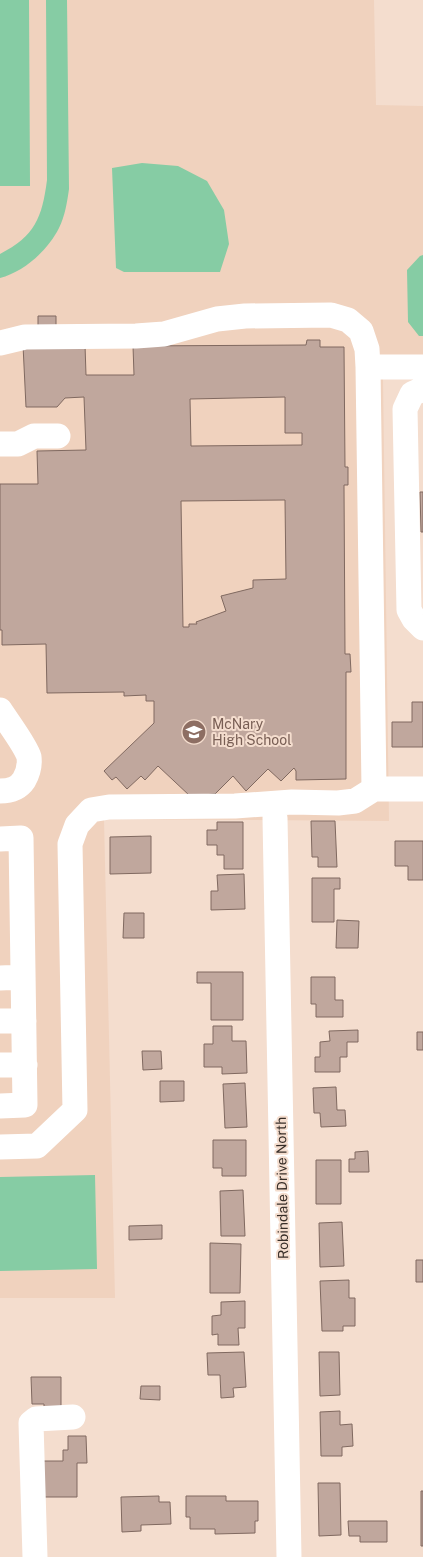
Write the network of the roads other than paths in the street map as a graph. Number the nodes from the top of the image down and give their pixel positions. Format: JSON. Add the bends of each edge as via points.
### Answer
{"nodes":[{"id":1,"x":0,"y":343,"type":"edge"},
{"id":2,"x":368,"y":367,"type":"junction"},
{"id":3,"x":423,"y":367,"type":"edge"},
{"id":4,"x":423,"y":389,"type":"edge"},
{"id":5,"x":58,"y":436,"type":"dead end"},
{"id":6,"x":0,"y":444,"type":"edge"},
{"id":7,"x":423,"y":628,"type":"edge"},
{"id":8,"x":0,"y":710,"type":"edge"},
{"id":9,"x":11,"y":746,"type":"edge"},
{"id":10,"x":374,"y":789,"type":"junction"},
{"id":11,"x":423,"y":789,"type":"edge"},
{"id":12,"x":0,"y":791,"type":"edge"},
{"id":13,"x":275,"y":818,"type":"dead end"},
{"id":14,"x":0,"y":839,"type":"edge"},
{"id":15,"x":11,"y":885,"type":"edge"},
{"id":16,"x":11,"y":931,"type":"edge"},
{"id":17,"x":12,"y":978,"type":"edge"},
{"id":18,"x":12,"y":1021,"type":"edge"},
{"id":19,"x":0,"y":1065,"type":"edge"},
{"id":20,"x":25,"y":1065,"type":"junction"},
{"id":21,"x":0,"y":1106,"type":"edge"},
{"id":22,"x":0,"y":1147,"type":"edge"},
{"id":23,"x":73,"y":1417,"type":"dead end"},
{"id":24,"x":34,"y":1557,"type":"edge"},
{"id":25,"x":289,"y":1557,"type":"edge"}],
"edges":[{"from":1,"to":2,"type":"street","via":[[25,337],[164,334],[217,319],[245,316],[331,315],[348,320],[361,331]]},
{"from":2,"to":3,"type":"street"},
{"from":2,"to":10,"type":"street"},
{"from":4,"to":7,"type":"street","via":[[412,394],[406,409],[409,610]]},
{"from":5,"to":6,"type":"street","via":[[34,436],[18,444]]},
{"from":8,"to":9,"type":"street"},
{"from":9,"to":12,"type":"street","via":[[28,756],[29,765],[20,786]]},
{"from":10,"to":11,"type":"street"},
{"from":10,"to":22,"type":"street","via":[[355,801],[338,803],[91,810],[77,825],[70,844],[75,1110],[37,1146]]},
{"from":13,"to":25,"type":"street","name":"Robindale Drive North"},
{"from":14,"to":15,"type":"street","via":[[21,838]]},
{"from":15,"to":16,"type":"street"},
{"from":16,"to":17,"type":"street"},
{"from":17,"to":18,"type":"street"},
{"from":18,"to":20,"type":"street"},
{"from":19,"to":20,"type":"street"},
{"from":20,"to":21,"type":"street","via":[[25,1106]]},
{"from":23,"to":24,"type":"street","via":[[36,1418],[31,1423]]}]}
